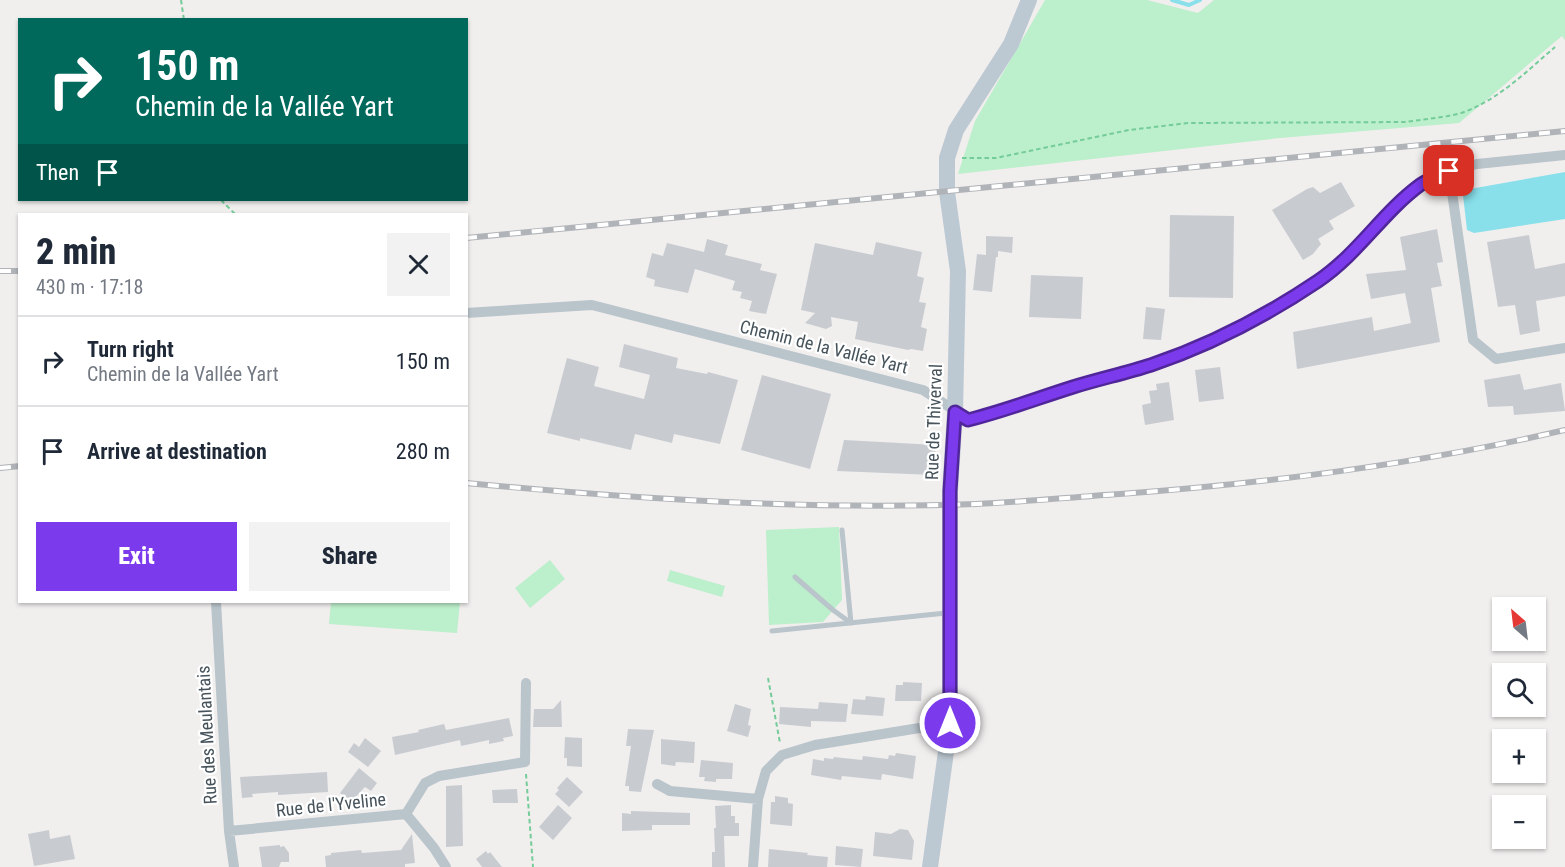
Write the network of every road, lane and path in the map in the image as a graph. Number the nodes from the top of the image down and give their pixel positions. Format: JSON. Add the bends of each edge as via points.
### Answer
{"nodes":[{"id":1,"x":181,"y":0,"type":"edge"},
{"id":2,"x":1029,"y":0,"type":"edge"},
{"id":3,"x":184,"y":18,"type":"edge"},
{"id":4,"x":1555,"y":47,"type":"dead end"},
{"id":5,"x":1565,"y":155,"type":"edge"},
{"id":6,"x":947,"y":158,"type":"junction"},
{"id":7,"x":1449,"y":171,"type":"junction"},
{"id":8,"x":222,"y":201,"type":"edge"},
{"id":9,"x":234,"y":213,"type":"edge"},
{"id":10,"x":468,"y":313,"type":"edge"},
{"id":11,"x":1565,"y":348,"type":"edge"},
{"id":12,"x":955,"y":412,"type":"junction"},
{"id":13,"x":842,"y":530,"type":"dead end"},
{"id":14,"x":795,"y":577,"type":"dead end"},
{"id":15,"x":216,"y":603,"type":"edge"},
{"id":16,"x":951,"y":613,"type":"junction"},
{"id":17,"x":851,"y":623,"type":"junction"},
{"id":18,"x":772,"y":631,"type":"dead end"},
{"id":19,"x":768,"y":678,"type":"dead end"},
{"id":20,"x":526,"y":683,"type":"dead end"},
{"id":21,"x":950,"y":723,"type":"junction"},
{"id":22,"x":782,"y":755,"type":"junction"},
{"id":23,"x":525,"y":762,"type":"junction"},
{"id":24,"x":657,"y":784,"type":"dead end"},
{"id":25,"x":758,"y":799,"type":"junction"},
{"id":26,"x":406,"y":814,"type":"junction"},
{"id":27,"x":229,"y":831,"type":"junction"},
{"id":28,"x":234,"y":867,"type":"edge"},
{"id":29,"x":446,"y":867,"type":"edge"},
{"id":30,"x":533,"y":867,"type":"edge"},
{"id":31,"x":753,"y":867,"type":"edge"},
{"id":32,"x":930,"y":867,"type":"edge"}],
"edges":[{"from":1,"to":3,"type":"path"},
{"from":2,"to":6,"type":"street","name":"Rue de Thiverval","via":[[1011,44],[956,130]]},
{"from":4,"to":6,"type":"path","via":[[1486,102],[1460,113],[1433,118],[1406,122],[1160,125],[996,158]]},
{"from":5,"to":7,"type":"street","name":"Chemin de la Vallée Yart","via":[[1477,164]]},
{"from":6,"to":12,"type":"street","name":"Rue de Thiverval","via":[[947,192],[958,271]]},
{"from":7,"to":11,"type":"street","via":[[1473,340],[1496,358]]},
{"from":7,"to":12,"type":"street","name":"Chemin de la Vallée Yart","via":[[1422,183],[1400,202],[1345,261],[1274,310],[1240,327],[1150,365],[1001,412],[968,420]]},
{"from":8,"to":9,"type":"path"},
{"from":10,"to":12,"type":"street","name":"Chemin de la Vallée Yart","via":[[592,305],[923,390]]},
{"from":12,"to":16,"type":"street","name":"Rue de Thiverval","via":[[950,491]]},
{"from":13,"to":17,"type":"lane"},
{"from":14,"to":17,"type":"lane"},
{"from":15,"to":27,"type":"street","name":"Rue des Meulantais"},
{"from":16,"to":17,"type":"lane"},
{"from":16,"to":21,"type":"street","name":"Rue de Thiverval"},
{"from":17,"to":18,"type":"lane"},
{"from":19,"to":22,"type":"path"},
{"from":20,"to":23,"type":"street"},
{"from":21,"to":22,"type":"street","via":[[815,745]]},
{"from":21,"to":32,"type":"street","name":"Rue de Thiverval"},
{"from":22,"to":25,"type":"street","via":[[766,771]]},
{"from":23,"to":26,"type":"street","via":[[439,776],[425,783]]},
{"from":23,"to":30,"type":"path"},
{"from":24,"to":25,"type":"street","via":[[670,791]]},
{"from":25,"to":31,"type":"street"},
{"from":26,"to":27,"type":"street","name":"Rue de l'Yveline"},
{"from":26,"to":29,"type":"street","name":"Rue de l'Yveline"},
{"from":27,"to":28,"type":"street","name":"Rue des Meulantais"}]}
